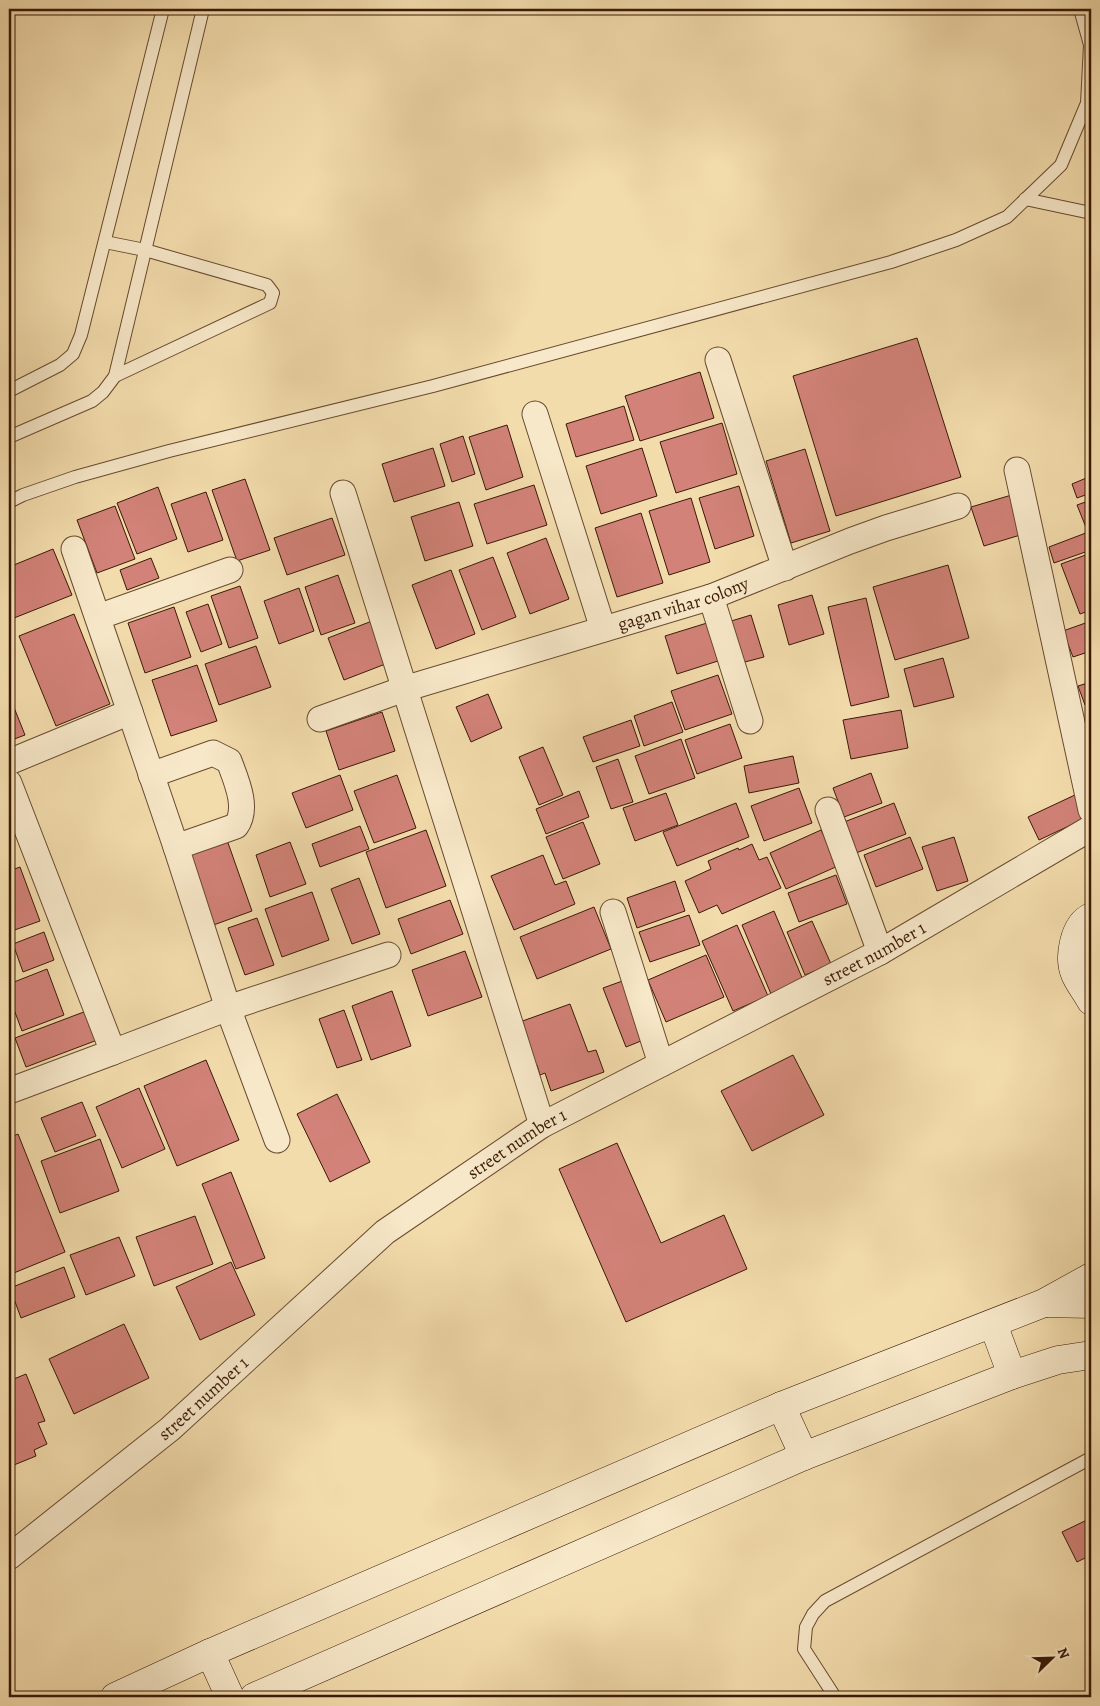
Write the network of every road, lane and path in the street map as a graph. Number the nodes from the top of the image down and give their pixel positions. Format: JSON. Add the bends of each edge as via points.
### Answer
{"nodes":[{"id":1,"x":163,"y":9,"type":"edge"},
{"id":2,"x":1080,"y":9,"type":"edge"},
{"id":3,"x":198,"y":10,"type":"edge"},
{"id":4,"x":1091,"y":45,"type":"edge"},
{"id":5,"x":1025,"y":199,"type":"junction"},
{"id":6,"x":1091,"y":213,"type":"edge"},
{"id":7,"x":105,"y":242,"type":"junction"},
{"id":8,"x":146,"y":250,"type":"junction"},
{"id":9,"x":718,"y":360,"type":"dead end"},
{"id":10,"x":115,"y":376,"type":"junction"},
{"id":11,"x":9,"y":390,"type":"edge"},
{"id":12,"x":535,"y":414,"type":"dead end"},
{"id":13,"x":9,"y":437,"type":"edge"},
{"id":14,"x":1017,"y":470,"type":"dead end"},
{"id":15,"x":343,"y":493,"type":"dead end"},
{"id":16,"x":9,"y":502,"type":"edge"},
{"id":17,"x":958,"y":506,"type":"dead end"},
{"id":18,"x":74,"y":549,"type":"dead end"},
{"id":19,"x":785,"y":568,"type":"junction"},
{"id":20,"x":230,"y":570,"type":"dead end"},
{"id":21,"x":711,"y":598,"type":"junction"},
{"id":22,"x":98,"y":617,"type":"junction"},
{"id":23,"x":603,"y":629,"type":"junction"},
{"id":24,"x":404,"y":688,"type":"junction"},
{"id":25,"x":130,"y":712,"type":"junction"},
{"id":26,"x":320,"y":719,"type":"dead end"},
{"id":27,"x":750,"y":721,"type":"dead end"},
{"id":28,"x":9,"y":762,"type":"edge"},
{"id":29,"x":151,"y":776,"type":"junction"},
{"id":30,"x":9,"y":783,"type":"edge"},
{"id":31,"x":828,"y":810,"type":"dead end"},
{"id":32,"x":1091,"y":810,"type":"edge"},
{"id":33,"x":1091,"y":828,"type":"edge"},
{"id":34,"x":176,"y":847,"type":"junction"},
{"id":35,"x":613,"y":912,"type":"dead end"},
{"id":36,"x":1091,"y":917,"type":"edge"},
{"id":37,"x":880,"y":952,"type":"junction"},
{"id":38,"x":388,"y":955,"type":"dead end"},
{"id":39,"x":1091,"y":1001,"type":"edge"},
{"id":40,"x":228,"y":1008,"type":"junction"},
{"id":41,"x":113,"y":1052,"type":"junction"},
{"id":42,"x":661,"y":1064,"type":"junction"},
{"id":43,"x":9,"y":1091,"type":"edge"},
{"id":44,"x":542,"y":1125,"type":"junction"},
{"id":45,"x":277,"y":1140,"type":"dead end"},
{"id":46,"x":1091,"y":1277,"type":"edge"},
{"id":47,"x":1044,"y":1303,"type":"junction"},
{"id":48,"x":1091,"y":1304,"type":"edge"},
{"id":49,"x":993,"y":1324,"type":"junction"},
{"id":50,"x":1091,"y":1355,"type":"edge"},
{"id":51,"x":1012,"y":1375,"type":"junction"},
{"id":52,"x":780,"y":1406,"type":"junction"},
{"id":53,"x":804,"y":1456,"type":"junction"},
{"id":54,"x":1091,"y":1458,"type":"edge"},
{"id":55,"x":9,"y":1557,"type":"edge"},
{"id":56,"x":210,"y":1653,"type":"junction"},
{"id":57,"x":115,"y":1697,"type":"edge"},
{"id":58,"x":230,"y":1697,"type":"edge"},
{"id":59,"x":254,"y":1697,"type":"edge"},
{"id":60,"x":835,"y":1697,"type":"edge"}],
"edges":[{"from":1,"to":7,"type":"lane"},
{"from":2,"to":4,"type":"lane"},
{"from":3,"to":8,"type":"lane"},
{"from":4,"to":5,"type":"lane","via":[[1087,104],[1061,165]]},
{"from":5,"to":6,"type":"lane"},
{"from":5,"to":16,"type":"lane","via":[[1007,217],[956,240],[891,262],[433,386],[75,477]]},
{"from":7,"to":8,"type":"lane"},
{"from":7,"to":11,"type":"lane","via":[[73,354],[60,365]]},
{"from":8,"to":10,"type":"lane"},
{"from":8,"to":10,"type":"lane","via":[[267,285],[273,293],[270,303]]},
{"from":9,"to":19,"type":"street"},
{"from":10,"to":13,"type":"lane","via":[[92,401]]},
{"from":12,"to":23,"type":"street"},
{"from":14,"to":32,"type":"street"},
{"from":15,"to":24,"type":"street"},
{"from":17,"to":19,"type":"street","name":"gagan vihar colony","via":[[886,528]]},
{"from":18,"to":22,"type":"street"},
{"from":19,"to":21,"type":"street","name":"gagan vihar colony"},
{"from":20,"to":22,"type":"street"},
{"from":21,"to":23,"type":"street","name":"gagan vihar colony"},
{"from":21,"to":27,"type":"street"},
{"from":22,"to":25,"type":"street"},
{"from":23,"to":24,"type":"street","name":"gagan vihar colony"},
{"from":24,"to":26,"type":"street","name":"gagan vihar colony"},
{"from":24,"to":44,"type":"street"},
{"from":25,"to":28,"type":"street"},
{"from":25,"to":29,"type":"street"},
{"from":29,"to":34,"type":"street"},
{"from":29,"to":34,"type":"street","via":[[213,753],[229,761],[240,795],[241,819],[236,826]]},
{"from":30,"to":41,"type":"street"},
{"from":31,"to":37,"type":"street"},
{"from":33,"to":37,"type":"street","name":"street number 1"},
{"from":34,"to":40,"type":"street"},
{"from":35,"to":42,"type":"street"},
{"from":36,"to":39,"type":"street","via":[[1077,931],[1072,951],[1074,972]]},
{"from":37,"to":42,"type":"street","name":"street number 1"},
{"from":38,"to":40,"type":"street"},
{"from":40,"to":41,"type":"street"},
{"from":40,"to":45,"type":"street"},
{"from":41,"to":43,"type":"street"},
{"from":42,"to":44,"type":"street","name":"street number 1"},
{"from":44,"to":55,"type":"street","name":"street number 1","via":[[385,1232],[170,1429]]},
{"from":46,"to":47,"type":"street"},
{"from":47,"to":48,"type":"street"},
{"from":47,"to":49,"type":"street"},
{"from":49,"to":51,"type":"street"},
{"from":49,"to":52,"type":"street"},
{"from":50,"to":51,"type":"street","via":[[1058,1360]]},
{"from":51,"to":53,"type":"street"},
{"from":52,"to":53,"type":"street"},
{"from":52,"to":56,"type":"street"},
{"from":53,"to":59,"type":"street"},
{"from":54,"to":60,"type":"lane","via":[[825,1601],[806,1626],[804,1649]]},
{"from":56,"to":57,"type":"street"},
{"from":56,"to":58,"type":"street"}]}
